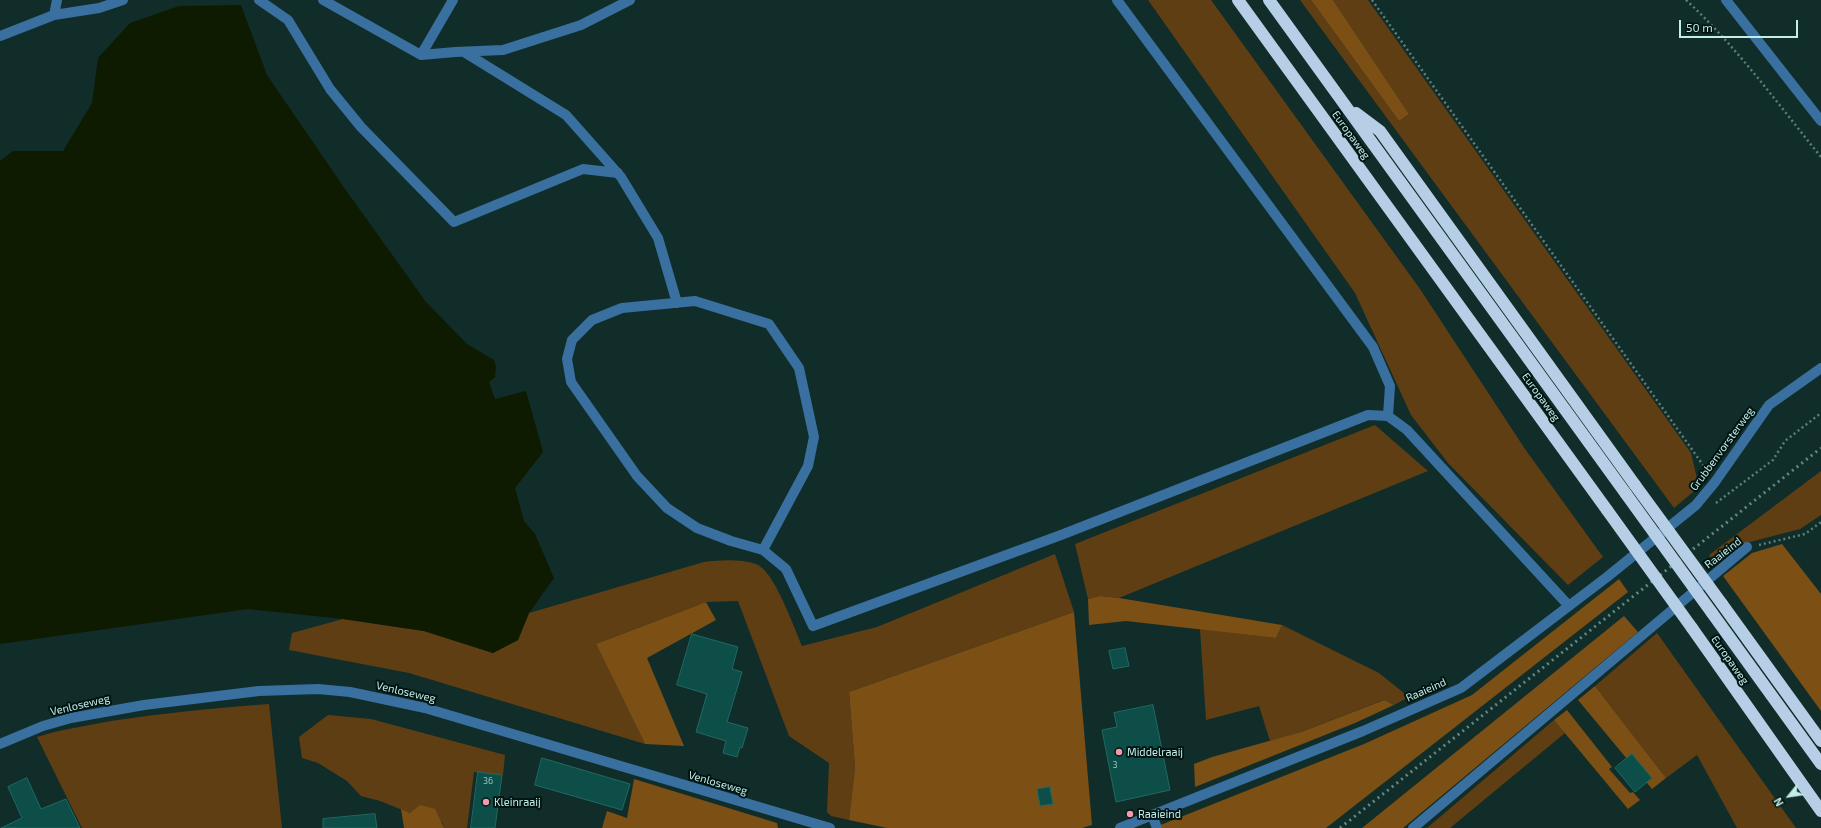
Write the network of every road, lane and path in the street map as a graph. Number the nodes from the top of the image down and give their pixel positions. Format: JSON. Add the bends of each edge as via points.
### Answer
{"nodes":[{"id":1,"x":57,"y":0,"type":"edge"},
{"id":2,"x":123,"y":0,"type":"edge"},
{"id":3,"x":259,"y":0,"type":"edge"},
{"id":4,"x":323,"y":0,"type":"edge"},
{"id":5,"x":452,"y":0,"type":"edge"},
{"id":6,"x":630,"y":0,"type":"edge"},
{"id":7,"x":1117,"y":0,"type":"edge"},
{"id":8,"x":1238,"y":0,"type":"edge"},
{"id":9,"x":1269,"y":0,"type":"edge"},
{"id":10,"x":1372,"y":0,"type":"edge"},
{"id":11,"x":1686,"y":0,"type":"edge"},
{"id":12,"x":1726,"y":0,"type":"edge"},
{"id":13,"x":54,"y":15,"type":"junction"},
{"id":14,"x":0,"y":36,"type":"edge"},
{"id":15,"x":464,"y":52,"type":"junction"},
{"id":16,"x":421,"y":55,"type":"junction"},
{"id":17,"x":1346,"y":107,"type":"junction"},
{"id":18,"x":1821,"y":121,"type":"edge"},
{"id":19,"x":1821,"y":157,"type":"edge"},
{"id":20,"x":618,"y":173,"type":"junction"},
{"id":21,"x":677,"y":303,"type":"junction"},
{"id":22,"x":1821,"y":368,"type":"edge"},
{"id":23,"x":1388,"y":416,"type":"junction"},
{"id":24,"x":1715,"y":482,"type":"junction"},
{"id":25,"x":1821,"y":522,"type":"edge"},
{"id":26,"x":1747,"y":547,"type":"joint"},
{"id":27,"x":763,"y":550,"type":"junction"},
{"id":28,"x":1607,"y":577,"type":"joint"},
{"id":29,"x":1569,"y":606,"type":"junction"},
{"id":30,"x":1821,"y":741,"type":"edge"},
{"id":31,"x":0,"y":744,"type":"edge"},
{"id":32,"x":1821,"y":764,"type":"edge"},
{"id":33,"x":1821,"y":811,"type":"edge"},
{"id":34,"x":1152,"y":815,"type":"junction"},
{"id":35,"x":797,"y":824,"type":"edge"},
{"id":36,"x":830,"y":828,"type":"edge"},
{"id":37,"x":1120,"y":828,"type":"edge"},
{"id":38,"x":1157,"y":828,"type":"edge"},
{"id":39,"x":1413,"y":828,"type":"edge"}],
"edges":[{"from":1,"to":13,"type":"street"},
{"from":2,"to":13,"type":"street","via":[[100,8]]},
{"from":3,"to":20,"type":"street","via":[[288,20],[334,94],[361,127],[454,222],[583,168]]},
{"from":4,"to":16,"type":"street"},
{"from":5,"to":16,"type":"street"},
{"from":6,"to":15,"type":"street","via":[[581,25],[503,50]]},
{"from":7,"to":23,"type":"street","via":[[1373,347],[1390,386]]},
{"from":8,"to":33,"type":"highway","name":"Europaweg","bridge":true,"via":[[1692,628]]},
{"from":9,"to":17,"type":"highway","name":"Europaweg"},
{"from":10,"to":24,"type":"path"},
{"from":11,"to":19,"type":"path","via":[[1746,65]]},
{"from":12,"to":18,"type":"street"},
{"from":13,"to":14,"type":"street"},
{"from":15,"to":16,"type":"street"},
{"from":15,"to":20,"type":"street","via":[[566,115]]},
{"from":17,"to":30,"type":"highway","bridge":true,"via":[[1380,131]]},
{"from":17,"to":32,"type":"highway","name":"Europaweg","bridge":true},
{"from":20,"to":21,"type":"street","via":[[658,238]]},
{"from":21,"to":27,"type":"street","via":[[696,301],[769,324],[799,368],[814,437],[808,466]]},
{"from":21,"to":27,"type":"street","via":[[622,308],[592,320],[572,340],[567,360],[571,382],[637,476],[668,508],[697,528]]},
{"from":22,"to":24,"type":"street","name":"Grubbenvorsterweg","via":[[1770,405]]},
{"from":23,"to":27,"type":"street","via":[[1368,416],[1062,535],[813,626],[786,569]]},
{"from":23,"to":29,"type":"street","via":[[1407,430]]},
{"from":24,"to":28,"type":"street","name":"Grubbenvorsterweg","via":[[1696,505]]},
{"from":25,"to":26,"type":"path","name":"Raaieind","via":[[1805,534]]},
{"from":26,"to":39,"type":"street","name":"Raaieind"},
{"from":28,"to":29,"type":"street","name":"Raaieind"},
{"from":29,"to":34,"type":"street","name":"Raaieind","via":[[1461,688],[1362,731]]},
{"from":31,"to":35,"type":"street","name":"Venloseweg","via":[[43,726],[107,710],[259,690],[318,689],[350,692],[425,708]]},
{"from":34,"to":37,"type":"street","name":"Raaieind"},
{"from":34,"to":38,"type":"street"},
{"from":35,"to":36,"type":"street"}]}
